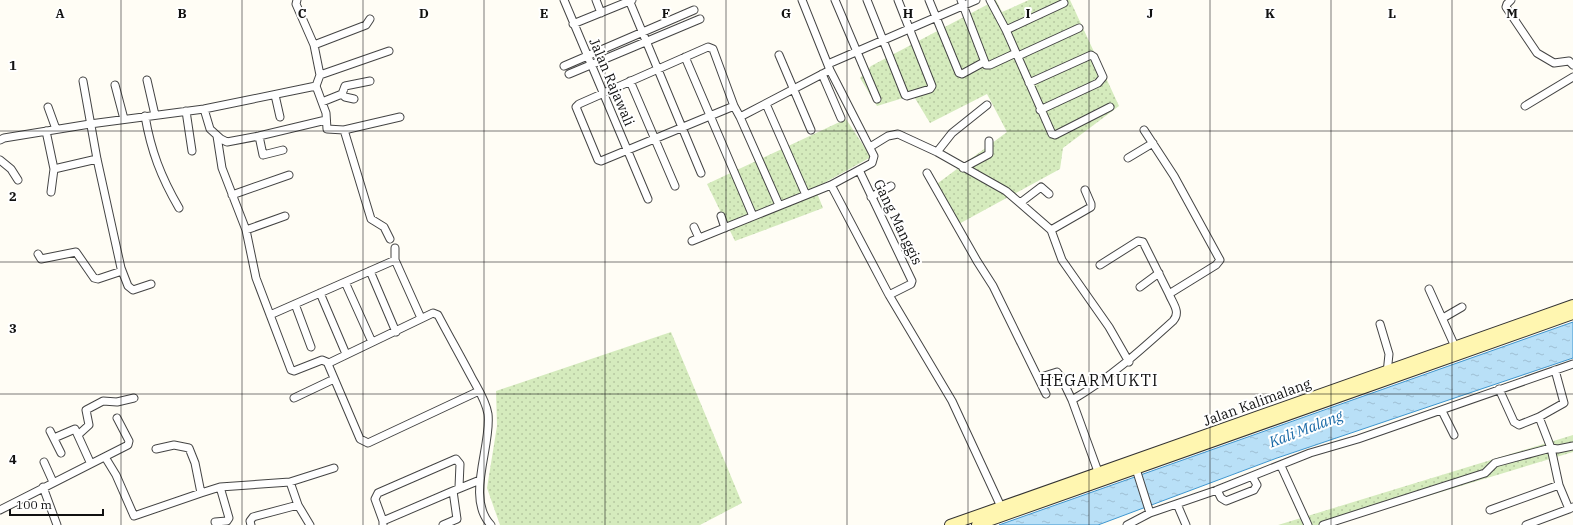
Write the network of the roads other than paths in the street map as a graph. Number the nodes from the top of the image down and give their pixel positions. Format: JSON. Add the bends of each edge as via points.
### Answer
{"nodes":[{"id":1,"x":297,"y":0,"type":"edge"},
{"id":2,"x":564,"y":0,"type":"edge"},
{"id":3,"x":596,"y":0,"type":"edge"},
{"id":4,"x":630,"y":0,"type":"edge"},
{"id":5,"x":802,"y":0,"type":"edge"},
{"id":6,"x":835,"y":0,"type":"edge"},
{"id":7,"x":866,"y":0,"type":"edge"},
{"id":8,"x":898,"y":0,"type":"edge"},
{"id":9,"x":929,"y":0,"type":"edge"},
{"id":10,"x":976,"y":0,"type":"edge"},
{"id":11,"x":990,"y":0,"type":"edge"},
{"id":12,"x":1511,"y":0,"type":"edge"},
{"id":13,"x":962,"y":3,"type":"edge"},
{"id":14,"x":1064,"y":3,"type":"dead end"},
{"id":15,"x":694,"y":10,"type":"dead end"},
{"id":16,"x":601,"y":13,"type":"junction"},
{"id":17,"x":936,"y":17,"type":"junction"},
{"id":18,"x":370,"y":19,"type":"dead end"},
{"id":19,"x":700,"y":19,"type":"dead end"},
{"id":20,"x":573,"y":24,"type":"junction"},
{"id":21,"x":910,"y":28,"type":"junction"},
{"id":22,"x":1079,"y":28,"type":"dead end"},
{"id":23,"x":1006,"y":30,"type":"junction"},
{"id":24,"x":642,"y":32,"type":"junction"},
{"id":25,"x":884,"y":40,"type":"junction"},
{"id":26,"x":646,"y":42,"type":"junction"},
{"id":27,"x":314,"y":45,"type":"junction"},
{"id":28,"x":389,"y":51,"type":"dead end"},
{"id":29,"x":858,"y":51,"type":"junction"},
{"id":30,"x":778,"y":55,"type":"dead end"},
{"id":31,"x":1017,"y":55,"type":"junction"},
{"id":32,"x":587,"y":56,"type":"junction"},
{"id":33,"x":684,"y":57,"type":"junction"},
{"id":34,"x":984,"y":62,"type":"junction"},
{"id":35,"x":591,"y":65,"type":"junction"},
{"id":36,"x":1573,"y":65,"type":"edge"},
{"id":37,"x":564,"y":66,"type":"dead end"},
{"id":38,"x":829,"y":67,"type":"junction"},
{"id":39,"x":657,"y":69,"type":"junction"},
{"id":40,"x":569,"y":74,"type":"dead end"},
{"id":41,"x":822,"y":74,"type":"junction"},
{"id":42,"x":320,"y":75,"type":"junction"},
{"id":43,"x":1573,"y":78,"type":"edge"},
{"id":44,"x":147,"y":80,"type":"dead end"},
{"id":45,"x":370,"y":81,"type":"dead end"},
{"id":46,"x":83,"y":82,"type":"dead end"},
{"id":47,"x":630,"y":82,"type":"junction"},
{"id":48,"x":1029,"y":83,"type":"junction"},
{"id":49,"x":115,"y":85,"type":"dead end"},
{"id":50,"x":316,"y":86,"type":"junction"},
{"id":51,"x":793,"y":88,"type":"junction"},
{"id":52,"x":603,"y":93,"type":"junction"},
{"id":53,"x":342,"y":94,"type":"junction"},
{"id":54,"x":275,"y":95,"type":"junction"},
{"id":55,"x":354,"y":99,"type":"dead end"},
{"id":56,"x":877,"y":99,"type":"dead end"},
{"id":57,"x":322,"y":102,"type":"junction"},
{"id":58,"x":766,"y":104,"type":"junction"},
{"id":59,"x":987,"y":105,"type":"dead end"},
{"id":60,"x":734,"y":106,"type":"junction"},
{"id":61,"x":1525,"y":106,"type":"dead end"},
{"id":62,"x":48,"y":107,"type":"dead end"},
{"id":63,"x":1110,"y":107,"type":"dead end"},
{"id":64,"x":204,"y":109,"type":"junction"},
{"id":65,"x":1040,"y":110,"type":"junction"},
{"id":66,"x":186,"y":111,"type":"junction"},
{"id":67,"x":155,"y":115,"type":"junction"},
{"id":68,"x":144,"y":116,"type":"junction"},
{"id":69,"x":709,"y":116,"type":"junction"},
{"id":70,"x":280,"y":117,"type":"dead end"},
{"id":71,"x":400,"y":117,"type":"dead end"},
{"id":72,"x":740,"y":117,"type":"junction"},
{"id":73,"x":841,"y":118,"type":"dead end"},
{"id":74,"x":124,"y":119,"type":"junction"},
{"id":75,"x":326,"y":120,"type":"junction"},
{"id":76,"x":90,"y":124,"type":"junction"},
{"id":77,"x":682,"y":128,"type":"junction"},
{"id":78,"x":56,"y":129,"type":"junction"},
{"id":79,"x":344,"y":130,"type":"junction"},
{"id":80,"x":811,"y":130,"type":"dead end"},
{"id":81,"x":1144,"y":130,"type":"dead end"},
{"id":82,"x":46,"y":131,"type":"junction"},
{"id":83,"x":217,"y":136,"type":"junction"},
{"id":84,"x":259,"y":136,"type":"junction"},
{"id":85,"x":655,"y":139,"type":"junction"},
{"id":86,"x":0,"y":140,"type":"edge"},
{"id":87,"x":989,"y":141,"type":"dead end"},
{"id":88,"x":1153,"y":142,"type":"junction"},
{"id":89,"x":870,"y":147,"type":"junction"},
{"id":90,"x":283,"y":150,"type":"dead end"},
{"id":91,"x":628,"y":150,"type":"junction"},
{"id":92,"x":192,"y":151,"type":"dead end"},
{"id":93,"x":937,"y":152,"type":"junction"},
{"id":94,"x":1128,"y":158,"type":"dead end"},
{"id":95,"x":97,"y":159,"type":"junction"},
{"id":96,"x":0,"y":160,"type":"edge"},
{"id":97,"x":963,"y":168,"type":"junction"},
{"id":98,"x":54,"y":169,"type":"junction"},
{"id":99,"x":859,"y":170,"type":"junction"},
{"id":100,"x":701,"y":173,"type":"dead end"},
{"id":101,"x":928,"y":173,"type":"dead end"},
{"id":102,"x":289,"y":175,"type":"dead end"},
{"id":103,"x":18,"y":180,"type":"dead end"},
{"id":104,"x":831,"y":185,"type":"junction"},
{"id":105,"x":675,"y":186,"type":"dead end"},
{"id":106,"x":891,"y":186,"type":"dead end"},
{"id":107,"x":1085,"y":190,"type":"dead end"},
{"id":108,"x":50,"y":192,"type":"dead end"},
{"id":109,"x":1049,"y":194,"type":"dead end"},
{"id":110,"x":232,"y":195,"type":"junction"},
{"id":111,"x":806,"y":195,"type":"junction"},
{"id":112,"x":871,"y":197,"type":"junction"},
{"id":113,"x":648,"y":199,"type":"dead end"},
{"id":114,"x":1020,"y":203,"type":"junction"},
{"id":115,"x":779,"y":205,"type":"junction"},
{"id":116,"x":179,"y":208,"type":"dead end"},
{"id":117,"x":285,"y":216,"type":"dead end"},
{"id":118,"x":721,"y":216,"type":"dead end"},
{"id":119,"x":754,"y":216,"type":"junction"},
{"id":120,"x":694,"y":227,"type":"dead end"},
{"id":121,"x":725,"y":228,"type":"junction"},
{"id":122,"x":246,"y":230,"type":"junction"},
{"id":123,"x":1051,"y":230,"type":"junction"},
{"id":124,"x":699,"y":238,"type":"junction"},
{"id":125,"x":390,"y":239,"type":"dead end"},
{"id":126,"x":692,"y":241,"type":"dead end"},
{"id":127,"x":396,"y":248,"type":"dead end"},
{"id":128,"x":38,"y":254,"type":"dead end"},
{"id":129,"x":395,"y":260,"type":"junction"},
{"id":130,"x":1100,"y":265,"type":"dead end"},
{"id":131,"x":122,"y":271,"type":"junction"},
{"id":132,"x":370,"y":271,"type":"junction"},
{"id":133,"x":1159,"y":273,"type":"junction"},
{"id":134,"x":345,"y":282,"type":"junction"},
{"id":135,"x":151,"y":284,"type":"dead end"},
{"id":136,"x":1140,"y":287,"type":"dead end"},
{"id":137,"x":1429,"y":290,"type":"dead end"},
{"id":138,"x":320,"y":293,"type":"junction"},
{"id":139,"x":1169,"y":294,"type":"junction"},
{"id":140,"x":889,"y":295,"type":"junction"},
{"id":141,"x":295,"y":304,"type":"junction"},
{"id":142,"x":1573,"y":305,"type":"edge"},
{"id":143,"x":1462,"y":307,"type":"dead end"},
{"id":144,"x":1573,"y":314,"type":"edge"},
{"id":145,"x":270,"y":315,"type":"junction"},
{"id":146,"x":421,"y":318,"type":"junction"},
{"id":147,"x":1443,"y":318,"type":"junction"},
{"id":148,"x":1380,"y":324,"type":"dead end"},
{"id":149,"x":396,"y":332,"type":"junction"},
{"id":150,"x":372,"y":342,"type":"junction"},
{"id":151,"x":311,"y":347,"type":"dead end"},
{"id":152,"x":1457,"y":350,"type":"junction"},
{"id":153,"x":346,"y":354,"type":"junction"},
{"id":154,"x":1129,"y":362,"type":"junction"},
{"id":155,"x":328,"y":364,"type":"junction"},
{"id":156,"x":1573,"y":364,"type":"edge"},
{"id":157,"x":1555,"y":370,"type":"junction"},
{"id":158,"x":1388,"y":375,"type":"junction"},
{"id":159,"x":1038,"y":378,"type":"junction"},
{"id":160,"x":334,"y":379,"type":"junction"},
{"id":161,"x":1499,"y":389,"type":"junction"},
{"id":162,"x":479,"y":391,"type":"junction"},
{"id":163,"x":1046,"y":394,"type":"dead end"},
{"id":164,"x":134,"y":398,"type":"dead end"},
{"id":165,"x":294,"y":398,"type":"dead end"},
{"id":166,"x":1072,"y":400,"type":"junction"},
{"id":167,"x":1442,"y":411,"type":"junction"},
{"id":168,"x":1539,"y":417,"type":"junction"},
{"id":169,"x":117,"y":418,"type":"dead end"},
{"id":170,"x":50,"y":431,"type":"dead end"},
{"id":171,"x":78,"y":435,"type":"junction"},
{"id":172,"x":1454,"y":435,"type":"dead end"},
{"id":173,"x":54,"y":438,"type":"junction"},
{"id":174,"x":1573,"y":446,"type":"edge"},
{"id":175,"x":1551,"y":448,"type":"junction"},
{"id":176,"x":156,"y":449,"type":"dead end"},
{"id":177,"x":61,"y":453,"type":"dead end"},
{"id":178,"x":105,"y":457,"type":"junction"},
{"id":179,"x":44,"y":462,"type":"dead end"},
{"id":180,"x":90,"y":462,"type":"junction"},
{"id":181,"x":1281,"y":466,"type":"junction"},
{"id":182,"x":334,"y":468,"type":"dead end"},
{"id":183,"x":1137,"y":472,"type":"junction"},
{"id":184,"x":1252,"y":476,"type":"junction"},
{"id":185,"x":1100,"y":477,"type":"junction"},
{"id":186,"x":480,"y":480,"type":"junction"},
{"id":187,"x":53,"y":482,"type":"junction"},
{"id":188,"x":290,"y":482,"type":"junction"},
{"id":189,"x":1559,"y":485,"type":"junction"},
{"id":190,"x":43,"y":487,"type":"junction"},
{"id":191,"x":220,"y":487,"type":"junction"},
{"id":192,"x":456,"y":489,"type":"junction"},
{"id":193,"x":1217,"y":490,"type":"junction"},
{"id":194,"x":200,"y":493,"type":"junction"},
{"id":195,"x":1177,"y":504,"type":"junction"},
{"id":196,"x":298,"y":505,"type":"junction"},
{"id":197,"x":1571,"y":508,"type":"edge"},
{"id":198,"x":0,"y":510,"type":"edge"},
{"id":199,"x":1149,"y":510,"type":"junction"},
{"id":200,"x":1490,"y":510,"type":"dead end"},
{"id":201,"x":1003,"y":511,"type":"junction"},
{"id":202,"x":215,"y":522,"type":"dead end"},
{"id":203,"x":459,"y":522,"type":"edge"},
{"id":204,"x":383,"y":523,"type":"edge"},
{"id":205,"x":1130,"y":524,"type":"edge"},
{"id":206,"x":57,"y":525,"type":"edge"},
{"id":207,"x":251,"y":525,"type":"edge"},
{"id":208,"x":310,"y":525,"type":"edge"},
{"id":209,"x":443,"y":525,"type":"edge"},
{"id":210,"x":491,"y":525,"type":"edge"},
{"id":211,"x":950,"y":525,"type":"edge"},
{"id":212,"x":977,"y":525,"type":"edge"},
{"id":213,"x":1186,"y":525,"type":"edge"},
{"id":214,"x":1308,"y":525,"type":"edge"},
{"id":215,"x":1323,"y":525,"type":"edge"},
{"id":216,"x":1526,"y":525,"type":"edge"}],
"edges":[{"from":1,"to":27,"type":"street","via":[[296,4]]},
{"from":2,"to":20,"type":"street","name":"Jalan Rajawali"},
{"from":3,"to":16,"type":"street"},
{"from":4,"to":16,"type":"street"},
{"from":4,"to":24,"type":"street"},
{"from":5,"to":38,"type":"street"},
{"from":6,"to":29,"type":"street"},
{"from":7,"to":25,"type":"street"},
{"from":8,"to":21,"type":"street"},
{"from":9,"to":17,"type":"street"},
{"from":10,"to":13,"type":"street"},
{"from":11,"to":23,"type":"street"},
{"from":12,"to":36,"type":"street","via":[[1506,7],[1537,53],[1554,63],[1569,61]]},
{"from":13,"to":17,"type":"street"},
{"from":13,"to":34,"type":"street"},
{"from":14,"to":23,"type":"street"},
{"from":15,"to":24,"type":"street"},
{"from":16,"to":20,"type":"street"},
{"from":17,"to":21,"type":"street"},
{"from":17,"to":34,"type":"street","via":[[959,73],[962,74]]},
{"from":18,"to":27,"type":"street","via":[[366,25]]},
{"from":19,"to":26,"type":"street"},
{"from":20,"to":32,"type":"street","name":"Jalan Rajawali"},
{"from":21,"to":25,"type":"street"},
{"from":21,"to":25,"type":"street","via":[[932,86],[930,89],[905,95]]},
{"from":22,"to":31,"type":"street"},
{"from":23,"to":31,"type":"street"},
{"from":24,"to":26,"type":"street"},
{"from":24,"to":32,"type":"street"},
{"from":25,"to":29,"type":"street"},
{"from":26,"to":35,"type":"street"},
{"from":26,"to":39,"type":"street"},
{"from":27,"to":42,"type":"street"},
{"from":28,"to":42,"type":"street"},
{"from":29,"to":38,"type":"street"},
{"from":29,"to":56,"type":"street"},
{"from":30,"to":51,"type":"street"},
{"from":31,"to":34,"type":"street","via":[[989,66]]},
{"from":31,"to":48,"type":"street"},
{"from":32,"to":35,"type":"street","name":"Jalan Rajawali"},
{"from":32,"to":37,"type":"street"},
{"from":33,"to":39,"type":"street"},
{"from":33,"to":60,"type":"street","via":[[707,47],[712,48]]},
{"from":33,"to":69,"type":"street"},
{"from":35,"to":40,"type":"street"},
{"from":35,"to":52,"type":"street","name":"Jalan Rajawali"},
{"from":38,"to":41,"type":"street"},
{"from":38,"to":89,"type":"street"},
{"from":39,"to":47,"type":"street"},
{"from":39,"to":77,"type":"street"},
{"from":41,"to":51,"type":"street"},
{"from":41,"to":73,"type":"street"},
{"from":42,"to":50,"type":"street"},
{"from":43,"to":61,"type":"street"},
{"from":44,"to":67,"type":"street"},
{"from":45,"to":53,"type":"street","via":[[345,86]]},
{"from":46,"to":76,"type":"street"},
{"from":47,"to":52,"type":"street"},
{"from":47,"to":85,"type":"street"},
{"from":48,"to":65,"type":"street"},
{"from":48,"to":65,"type":"street","via":[[1091,55],[1103,77],[1098,83]]},
{"from":49,"to":74,"type":"street"},
{"from":50,"to":54,"type":"street"},
{"from":50,"to":57,"type":"street"},
{"from":51,"to":58,"type":"street"},
{"from":51,"to":80,"type":"street"},
{"from":52,"to":91,"type":"street","name":"Jalan Rajawali"},
{"from":52,"to":91,"type":"street","via":[[576,106],[580,119],[598,160]]},
{"from":53,"to":55,"type":"street"},
{"from":53,"to":57,"type":"street"},
{"from":54,"to":64,"type":"street"},
{"from":54,"to":70,"type":"street"},
{"from":57,"to":75,"type":"street"},
{"from":58,"to":72,"type":"street"},
{"from":58,"to":111,"type":"street"},
{"from":59,"to":93,"type":"street","via":[[952,133]]},
{"from":60,"to":69,"type":"street"},
{"from":60,"to":72,"type":"street"},
{"from":62,"to":78,"type":"street"},
{"from":63,"to":65,"type":"street","via":[[1055,135],[1052,134]]},
{"from":64,"to":66,"type":"street"},
{"from":64,"to":83,"type":"street","via":[[210,129]]},
{"from":66,"to":67,"type":"street"},
{"from":66,"to":92,"type":"street"},
{"from":67,"to":68,"type":"street"},
{"from":68,"to":74,"type":"street"},
{"from":68,"to":116,"type":"street","via":[[161,176]]},
{"from":69,"to":77,"type":"street"},
{"from":69,"to":119,"type":"street"},
{"from":71,"to":79,"type":"street"},
{"from":72,"to":115,"type":"street"},
{"from":74,"to":76,"type":"street"},
{"from":75,"to":79,"type":"street","via":[[329,130]]},
{"from":75,"to":84,"type":"street"},
{"from":76,"to":78,"type":"street"},
{"from":76,"to":95,"type":"street"},
{"from":77,"to":85,"type":"street"},
{"from":77,"to":100,"type":"street"},
{"from":78,"to":82,"type":"street"},
{"from":79,"to":125,"type":"street","via":[[371,219],[384,227]]},
{"from":81,"to":88,"type":"street"},
{"from":82,"to":86,"type":"street"},
{"from":82,"to":98,"type":"street"},
{"from":83,"to":84,"type":"street","via":[[227,142]]},
{"from":83,"to":110,"type":"street","via":[[222,168]]},
{"from":84,"to":90,"type":"street","via":[[263,155]]},
{"from":85,"to":91,"type":"street"},
{"from":85,"to":105,"type":"street"},
{"from":87,"to":97,"type":"street","via":[[989,154]]},
{"from":88,"to":94,"type":"street"},
{"from":88,"to":139,"type":"street","via":[[1220,256],[1220,262],[1216,265]]},
{"from":89,"to":93,"type":"street","via":[[888,136],[898,134]]},
{"from":89,"to":99,"type":"street","via":[[874,159]]},
{"from":91,"to":113,"type":"street","name":"Jalan Rajawali"},
{"from":93,"to":97,"type":"street"},
{"from":95,"to":98,"type":"street"},
{"from":95,"to":131,"type":"street"},
{"from":96,"to":103,"type":"street","via":[[11,169]]},
{"from":97,"to":114,"type":"street","via":[[1006,191]]},
{"from":98,"to":108,"type":"street"},
{"from":99,"to":104,"type":"street"},
{"from":99,"to":112,"type":"street","name":"Gang Manggis"},
{"from":101,"to":159,"type":"street","via":[[993,286]]},
{"from":102,"to":110,"type":"street"},
{"from":104,"to":111,"type":"street"},
{"from":104,"to":140,"type":"street"},
{"from":106,"to":112,"type":"street"},
{"from":107,"to":123,"type":"street","via":[[1091,207]]},
{"from":109,"to":114,"type":"street","via":[[1041,187]]},
{"from":110,"to":122,"type":"street"},
{"from":111,"to":115,"type":"street"},
{"from":112,"to":140,"type":"street","name":"Gang Manggis","via":[[912,281],[911,284]]},
{"from":114,"to":123,"type":"street"},
{"from":115,"to":119,"type":"street"},
{"from":117,"to":122,"type":"street"},
{"from":118,"to":121,"type":"street"},
{"from":119,"to":121,"type":"street"},
{"from":120,"to":124,"type":"street"},
{"from":121,"to":124,"type":"street"},
{"from":122,"to":145,"type":"street","via":[[256,278]]},
{"from":123,"to":154,"type":"street","via":[[1062,260],[1109,327]]},
{"from":124,"to":126,"type":"street"},
{"from":127,"to":129,"type":"street"},
{"from":128,"to":131,"type":"street","via":[[41,259],[76,252],[94,278],[98,279]]},
{"from":129,"to":132,"type":"street"},
{"from":129,"to":146,"type":"street"},
{"from":130,"to":133,"type":"street","via":[[1140,241],[1144,243]]},
{"from":131,"to":135,"type":"street","via":[[128,286],[133,290]]},
{"from":132,"to":134,"type":"street"},
{"from":132,"to":149,"type":"street"},
{"from":133,"to":136,"type":"street"},
{"from":133,"to":139,"type":"street"},
{"from":134,"to":138,"type":"street"},
{"from":134,"to":150,"type":"street"},
{"from":137,"to":147,"type":"street"},
{"from":138,"to":141,"type":"street"},
{"from":138,"to":153,"type":"street"},
{"from":139,"to":154,"type":"street","via":[[1177,312],[1176,317]]},
{"from":140,"to":201,"type":"street","via":[[952,401]]},
{"from":141,"to":145,"type":"street"},
{"from":141,"to":151,"type":"street"},
{"from":142,"to":152,"type":"main road","name":"Jalan Kalimalang"},
{"from":143,"to":147,"type":"street"},
{"from":144,"to":152,"type":"main road","name":"Jalan Kalimalang"},
{"from":145,"to":155,"type":"street","via":[[291,370],[321,360]]},
{"from":146,"to":149,"type":"street"},
{"from":146,"to":162,"type":"street","via":[[433,313],[438,315]]},
{"from":147,"to":152,"type":"street"},
{"from":148,"to":158,"type":"street","via":[[1389,354]]},
{"from":149,"to":150,"type":"street"},
{"from":150,"to":153,"type":"street"},
{"from":152,"to":158,"type":"main road","name":"Jalan Kalimalang"},
{"from":153,"to":155,"type":"street"},
{"from":154,"to":166,"type":"street"},
{"from":155,"to":160,"type":"street"},
{"from":156,"to":157,"type":"street"},
{"from":157,"to":161,"type":"street"},
{"from":157,"to":168,"type":"street","via":[[1565,402]]},
{"from":158,"to":183,"type":"main road","name":"Jalan Kalimalang"},
{"from":158,"to":185,"type":"main road","name":"Jalan Kalimalang"},
{"from":159,"to":163,"type":"street"},
{"from":159,"to":166,"type":"street","via":[[1057,372]]},
{"from":160,"to":162,"type":"street","via":[[360,439],[368,443]]},
{"from":160,"to":165,"type":"street"},
{"from":161,"to":167,"type":"street"},
{"from":161,"to":168,"type":"street","via":[[1517,425]]},
{"from":162,"to":186,"type":"street","via":[[488,415]]},
{"from":164,"to":171,"type":"street","via":[[117,402],[103,401],[87,410],[89,425]]},
{"from":166,"to":185,"type":"street"},
{"from":167,"to":172,"type":"street"},
{"from":167,"to":181,"type":"street","via":[[1310,453]]},
{"from":168,"to":175,"type":"street"},
{"from":169,"to":178,"type":"street","via":[[129,444]]},
{"from":170,"to":173,"type":"street"},
{"from":171,"to":173,"type":"street","via":[[74,429]]},
{"from":171,"to":180,"type":"street"},
{"from":173,"to":177,"type":"street"},
{"from":174,"to":175,"type":"street"},
{"from":175,"to":189,"type":"street"},
{"from":175,"to":215,"type":"street","via":[[1495,463],[1486,473]]},
{"from":176,"to":194,"type":"street","via":[[174,445],[189,448],[195,462]]},
{"from":178,"to":180,"type":"street"},
{"from":178,"to":194,"type":"street","via":[[134,516]]},
{"from":179,"to":187,"type":"street"},
{"from":180,"to":187,"type":"street"},
{"from":181,"to":184,"type":"street"},
{"from":181,"to":214,"type":"street"},
{"from":182,"to":188,"type":"street"},
{"from":183,"to":185,"type":"main road","name":"Jalan Kalimalang"},
{"from":183,"to":199,"type":"street"},
{"from":184,"to":193,"type":"street"},
{"from":184,"to":193,"type":"street","via":[[1257,484],[1256,488],[1226,501],[1222,500]]},
{"from":185,"to":201,"type":"main road","name":"Jalan Kalimalang"},
{"from":186,"to":192,"type":"street"},
{"from":186,"to":210,"type":"street","via":[[482,503]]},
{"from":187,"to":190,"type":"street"},
{"from":188,"to":191,"type":"street"},
{"from":188,"to":196,"type":"street"},
{"from":189,"to":197,"type":"street"},
{"from":189,"to":200,"type":"street"},
{"from":190,"to":198,"type":"street"},
{"from":190,"to":206,"type":"street"},
{"from":191,"to":194,"type":"street"},
{"from":191,"to":202,"type":"street","via":[[229,517],[227,521]]},
{"from":192,"to":203,"type":"street"},
{"from":192,"to":204,"type":"street"},
{"from":192,"to":204,"type":"street","via":[[460,464],[456,459],[378,493],[375,498]]},
{"from":193,"to":195,"type":"street"},
{"from":195,"to":199,"type":"street"},
{"from":195,"to":213,"type":"street"},
{"from":196,"to":207,"type":"street","via":[[253,517]]},
{"from":196,"to":208,"type":"street"},
{"from":197,"to":216,"type":"street"},
{"from":199,"to":205,"type":"street"},
{"from":201,"to":211,"type":"main road","name":"Jalan Kalimalang"},
{"from":201,"to":212,"type":"main road","name":"Jalan Kalimalang"},
{"from":203,"to":209,"type":"street"}]}
